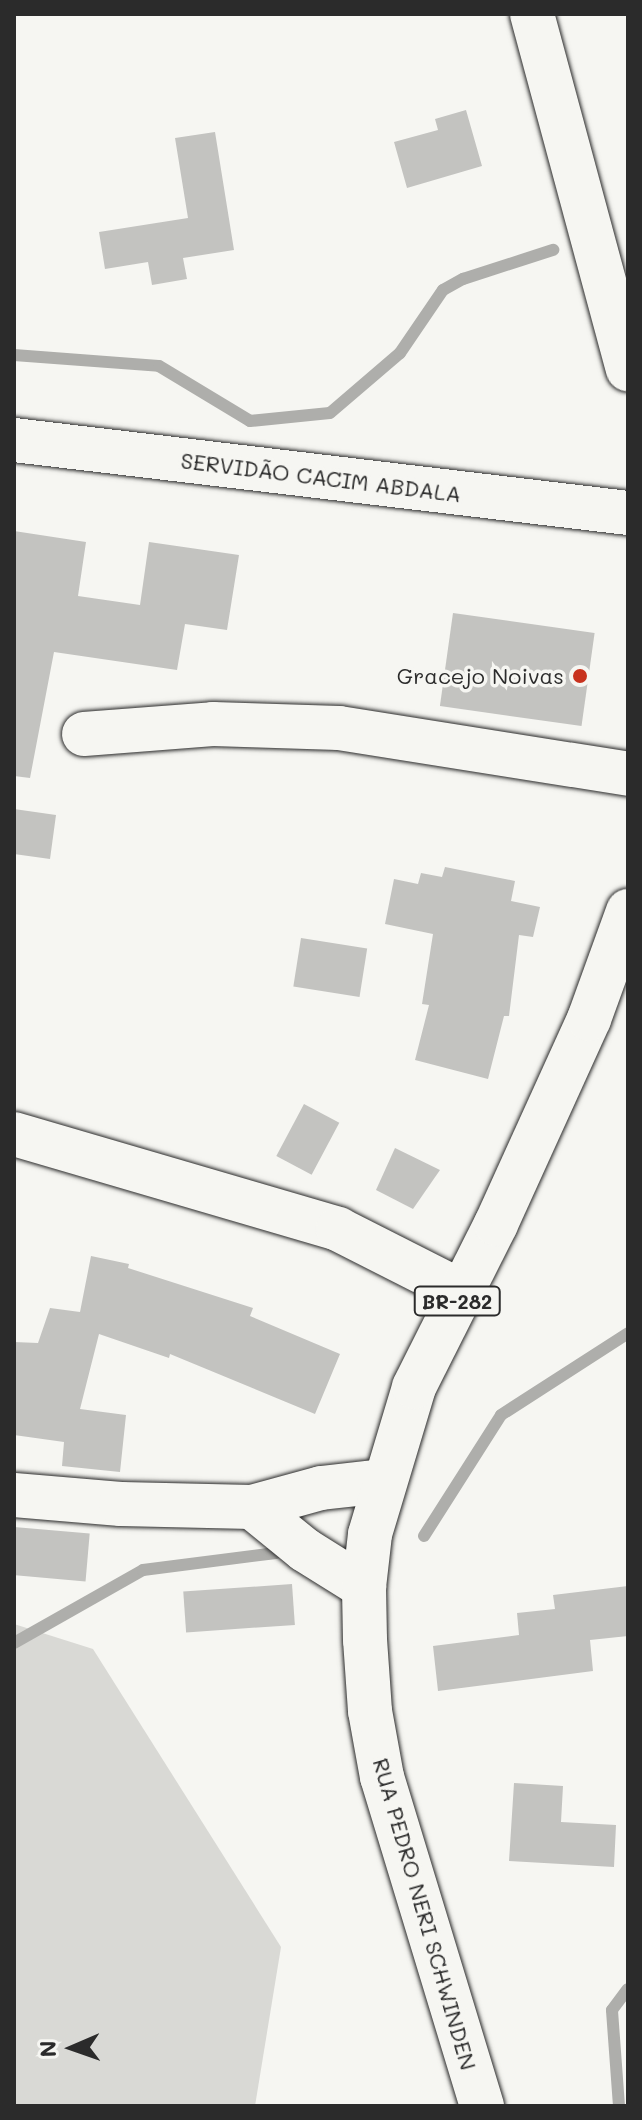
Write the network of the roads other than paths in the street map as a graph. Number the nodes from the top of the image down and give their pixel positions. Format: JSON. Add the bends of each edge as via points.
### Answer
{"nodes":[{"id":1,"x":532,"y":14,"type":"edge"},
{"id":2,"x":628,"y":369,"type":"edge"},
{"id":3,"x":14,"y":440,"type":"edge"},
{"id":4,"x":628,"y":513,"type":"edge"},
{"id":5,"x":84,"y":734,"type":"dead end"},
{"id":6,"x":628,"y":774,"type":"edge"},
{"id":7,"x":628,"y":911,"type":"edge"},
{"id":8,"x":14,"y":1134,"type":"edge"},
{"id":9,"x":462,"y":1292,"type":"junction"},
{"id":10,"x":383,"y":1481,"type":"junction"},
{"id":11,"x":14,"y":1495,"type":"edge"},
{"id":12,"x":252,"y":1507,"type":"junction"},
{"id":13,"x":364,"y":1587,"type":"junction"},
{"id":14,"x":482,"y":2106,"type":"edge"}],
"edges":[{"from":1,"to":2,"type":"main road"},
{"from":3,"to":4,"type":"main road","name":"SERVIDÃO CACIM ABDALA"},
{"from":5,"to":6,"type":"main road","via":[[213,724],[339,728]]},
{"from":7,"to":9,"type":"main road","name":"RUA PEDRO NERI SCHWINDEN","number":"BR-282","via":[[589,1019]]},
{"from":8,"to":9,"type":"main road","via":[[338,1229]]},
{"from":9,"to":10,"type":"main road","name":"RUA PEDRO NERI SCHWINDEN","number":"BR-282","via":[[414,1387]]},
{"from":10,"to":12,"type":"main road","via":[[321,1488]]},
{"from":10,"to":13,"type":"main road","name":"RUA PEDRO NERI SCHWINDEN","number":"BR-282"},
{"from":11,"to":12,"type":"main road"},
{"from":12,"to":13,"type":"main road","via":[[305,1550]]},
{"from":13,"to":14,"type":"main road","name":"RUA PEDRO NERI SCHWINDEN","number":"BR-282","via":[[370,1711],[382,1777]]}]}
